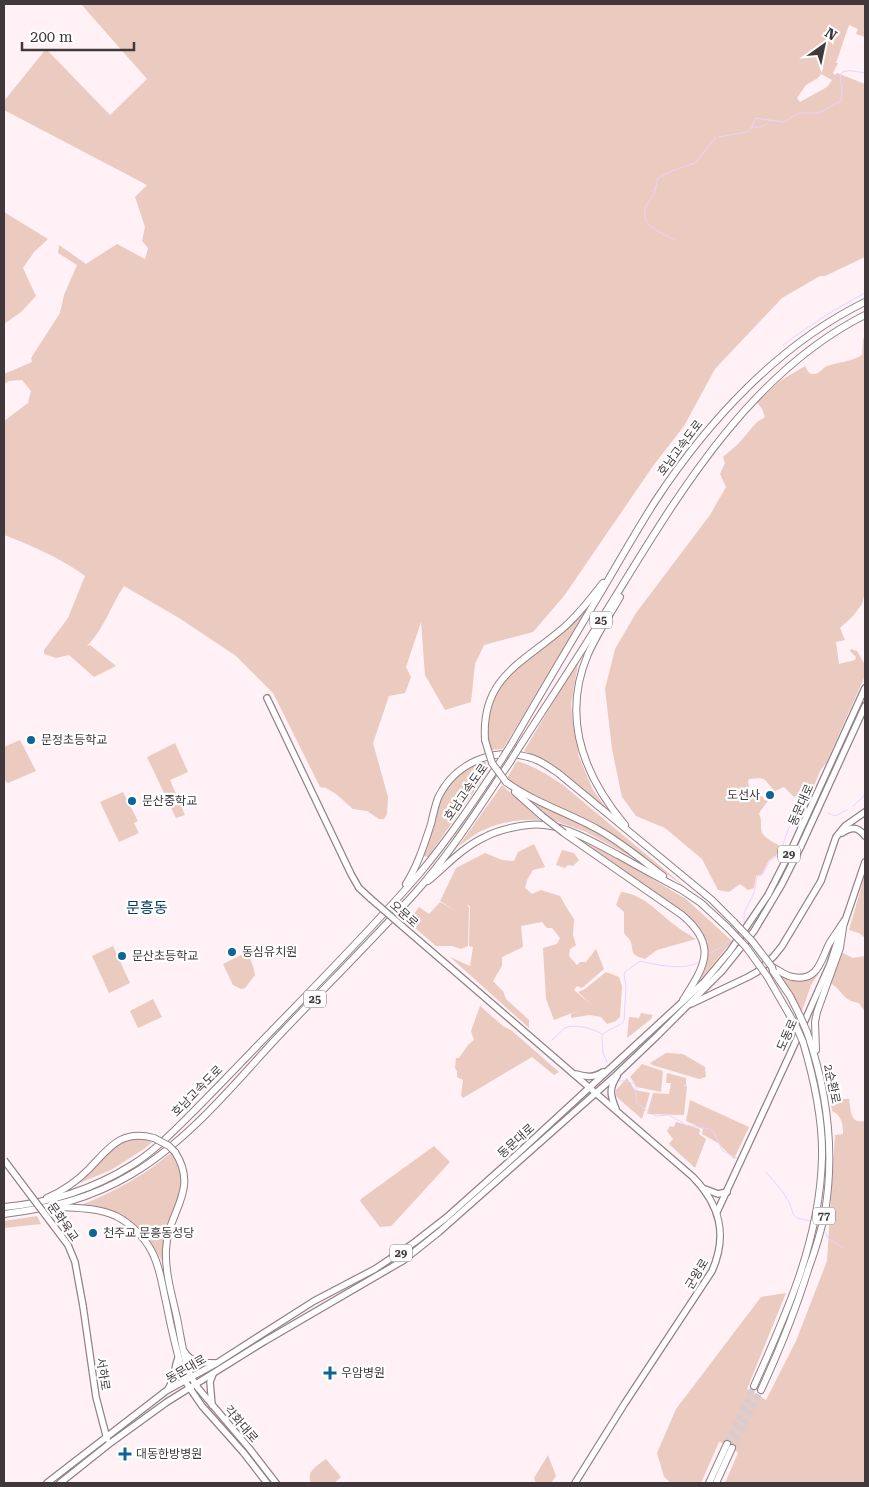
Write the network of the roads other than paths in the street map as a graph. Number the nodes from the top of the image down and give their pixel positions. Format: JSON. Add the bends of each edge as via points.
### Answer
{"nodes":[{"id":1,"x":865,"y":302,"type":"edge"},
{"id":2,"x":865,"y":315,"type":"edge"},
{"id":3,"x":680,"y":493,"type":"junction"},
{"id":4,"x":617,"y":566,"type":"junction"},
{"id":5,"x":865,"y":688,"type":"edge"},
{"id":6,"x":266,"y":698,"type":"dead end"},
{"id":7,"x":865,"y":706,"type":"edge"},
{"id":8,"x":506,"y":782,"type":"junction"},
{"id":9,"x":865,"y":812,"type":"edge"},
{"id":10,"x":865,"y":836,"type":"edge"},
{"id":11,"x":836,"y":837,"type":"junction"},
{"id":12,"x":637,"y":839,"type":"junction"},
{"id":13,"x":865,"y":862,"type":"edge"},
{"id":14,"x":682,"y":890,"type":"junction"},
{"id":15,"x":416,"y":892,"type":"junction"},
{"id":16,"x":393,"y":904,"type":"junction"},
{"id":17,"x":844,"y":921,"type":"junction"},
{"id":18,"x":774,"y":969,"type":"junction"},
{"id":19,"x":684,"y":1004,"type":"junction"},
{"id":20,"x":817,"y":1064,"type":"junction"},
{"id":21,"x":614,"y":1065,"type":"junction"},
{"id":22,"x":622,"y":1068,"type":"junction"},
{"id":23,"x":574,"y":1074,"type":"junction"},
{"id":24,"x":590,"y":1087,"type":"junction"},
{"id":25,"x":596,"y":1093,"type":"junction"},
{"id":26,"x":616,"y":1111,"type":"junction"},
{"id":27,"x":4,"y":1160,"type":"edge"},
{"id":28,"x":483,"y":1185,"type":"junction"},
{"id":29,"x":704,"y":1189,"type":"junction"},
{"id":30,"x":727,"y":1192,"type":"junction"},
{"id":31,"x":474,"y":1201,"type":"junction"},
{"id":32,"x":4,"y":1206,"type":"edge"},
{"id":33,"x":53,"y":1206,"type":"junction"},
{"id":34,"x":717,"y":1212,"type":"junction"},
{"id":35,"x":4,"y":1214,"type":"edge"},
{"id":36,"x":82,"y":1306,"type":"joint"},
{"id":37,"x":183,"y":1349,"type":"junction"},
{"id":38,"x":178,"y":1358,"type":"junction"},
{"id":39,"x":217,"y":1362,"type":"junction"},
{"id":40,"x":214,"y":1374,"type":"junction"},
{"id":41,"x":188,"y":1379,"type":"junction"},
{"id":42,"x":195,"y":1384,"type":"junction"},
{"id":43,"x":754,"y":1386,"type":"tunnel mouth"},
{"id":44,"x":189,"y":1387,"type":"junction"},
{"id":45,"x":761,"y":1390,"type":"tunnel mouth"},
{"id":46,"x":166,"y":1392,"type":"junction"},
{"id":47,"x":178,"y":1395,"type":"junction"},
{"id":48,"x":196,"y":1397,"type":"junction"},
{"id":49,"x":212,"y":1405,"type":"junction"},
{"id":50,"x":108,"y":1441,"type":"junction"},
{"id":51,"x":47,"y":1483,"type":"edge"},
{"id":52,"x":60,"y":1483,"type":"edge"},
{"id":53,"x":267,"y":1483,"type":"edge"},
{"id":54,"x":276,"y":1483,"type":"edge"},
{"id":55,"x":575,"y":1483,"type":"edge"},
{"id":56,"x":709,"y":1483,"type":"edge"},
{"id":57,"x":716,"y":1483,"type":"edge"}],
"edges":[{"from":1,"to":4,"type":"highway","name":"호남고속도로","number":"25","via":[[818,329],[733,401],[682,463]]},
{"from":2,"to":3,"type":"highway","name":"호남고속도로","number":"25","via":[[799,359],[769,386],[726,432]]},
{"from":3,"to":12,"type":"highway","via":[[672,512],[594,642],[578,696],[579,737],[592,778]]},
{"from":3,"to":15,"type":"highway","name":"호남고속도로","number":"25","bridge":true,"via":[[510,762]]},
{"from":4,"to":8,"type":"highway","bridge":true,"via":[[575,618],[499,682],[487,707],[484,726],[492,763]]},
{"from":4,"to":16,"type":"highway","name":"호남고속도로","number":"25","bridge":true,"via":[[502,760],[442,846]]},
{"from":5,"to":19,"type":"main road","name":"동문대로","number":"29","via":[[768,895],[748,927]]},
{"from":6,"to":23,"type":"main road","name":"오문로","bridge":true,"via":[[359,888]]},
{"from":7,"to":19,"type":"main road","name":"동문대로","number":"29","via":[[800,848],[768,908],[722,972]]},
{"from":8,"to":14,"type":"highway","via":[[521,793],[600,830]]},
{"from":8,"to":19,"type":"highway","bridge":true,"via":[[564,833],[682,914],[696,928],[704,946],[703,964]]},
{"from":9,"to":11,"type":"main road","name":"동문대로"},
{"from":10,"to":11,"type":"main road","via":[[857,828],[851,828]]},
{"from":11,"to":19,"type":"main road","name":"동문대로","via":[[821,881],[778,952],[748,977]]},
{"from":12,"to":16,"type":"highway","via":[[542,763],[511,754],[489,756],[466,765],[446,785],[438,798],[417,865]]},
{"from":12,"to":18,"type":"highway","name":"2순환로","number":"77","bridge":true,"via":[[712,900]]},
{"from":13,"to":17,"type":"main road","name":"도동로"},
{"from":14,"to":15,"type":"highway","via":[[594,842],[544,825],[485,836],[455,857]]},
{"from":14,"to":43,"type":"highway","name":"2순환로","number":"77","bridge":true,"via":[[728,928],[767,976],[803,1042],[820,1122],[822,1157],[817,1210],[807,1253],[792,1299]]},
{"from":15,"to":33,"type":"highway","name":"호남고속도로","number":"25","via":[[233,1086],[166,1150],[114,1185],[88,1197]]},
{"from":16,"to":32,"type":"highway","name":"호남고속도로","number":"25","via":[[202,1104],[149,1153],[133,1165],[82,1191],[61,1198]]},
{"from":17,"to":18,"type":"highway","via":[[814,972],[800,978]]},
{"from":17,"to":20,"type":"highway","via":[[840,948],[815,1022]]},
{"from":17,"to":30,"type":"main road","name":"도동로","via":[[830,964]]},
{"from":18,"to":20,"type":"highway","name":"2순환로","number":"77","bridge":true,"via":[[800,1016]]},
{"from":19,"to":21,"type":"main road","name":"동문대로","number":"29"},
{"from":19,"to":22,"type":"main road","name":"동문대로","number":"29","via":[[657,1036]]},
{"from":20,"to":45,"type":"highway","name":"2순환로","number":"77","via":[[829,1132],[825,1210],[798,1302]]},
{"from":21,"to":23,"type":"main road","via":[[595,1076]]},
{"from":21,"to":24,"type":"main road","name":"동문대로","number":"29"},
{"from":22,"to":25,"type":"main road","name":"동문대로","number":"29"},
{"from":22,"to":26,"type":"main road","via":[[610,1090]]},
{"from":23,"to":24,"type":"main road","name":"오문로"},
{"from":24,"to":25,"type":"main road","name":"오문로"},
{"from":24,"to":28,"type":"main road","name":"동문대로","number":"29"},
{"from":25,"to":26,"type":"main road","name":"군왕로"},
{"from":25,"to":31,"type":"main road","name":"동문대로","number":"29"},
{"from":26,"to":29,"type":"main road","name":"군왕로"},
{"from":27,"to":36,"type":"main road","name":"문화육교","bridge":true,"via":[[68,1246],[77,1269]]},
{"from":28,"to":31,"type":"main road"},
{"from":28,"to":39,"type":"main road","name":"동문대로","number":"29","via":[[431,1231],[399,1254]]},
{"from":29,"to":30,"type":"main road","via":[[718,1194]]},
{"from":29,"to":34,"type":"main road","name":"군왕로"},
{"from":30,"to":34,"type":"main road","name":"도동로"},
{"from":31,"to":40,"type":"main road","name":"동문대로","number":"29","via":[[404,1260],[265,1340]]},
{"from":32,"to":37,"type":"highway","bridge":true,"via":[[41,1200],[58,1193],[123,1139],[154,1138],[169,1146],[183,1165],[185,1181],[166,1249]]},
{"from":33,"to":35,"type":"highway","name":"호남고속도로","number":"25"},
{"from":33,"to":38,"type":"highway","via":[[102,1211],[117,1217],[144,1239],[160,1274]]},
{"from":34,"to":55,"type":"main road","name":"군왕로","via":[[720,1247],[712,1271]]},
{"from":36,"to":50,"type":"main road","name":"서하로","via":[[96,1397]]},
{"from":37,"to":39,"type":"main road","via":[[200,1363]]},
{"from":37,"to":41,"type":"highway"},
{"from":38,"to":41,"type":"highway"},
{"from":38,"to":46,"type":"main road","via":[[173,1381]]},
{"from":39,"to":41,"type":"main road","name":"동문대로","number":"29"},
{"from":40,"to":42,"type":"main road","name":"동문대로","number":"29"},
{"from":40,"to":49,"type":"main road","via":[[210,1382]]},
{"from":41,"to":42,"type":"main road","name":"각화대로"},
{"from":41,"to":44,"type":"main road","name":"각화대로"},
{"from":41,"to":46,"type":"main road","name":"동문대로","number":"29"},
{"from":42,"to":44,"type":"main road","name":"동문대로","number":"29"},
{"from":42,"to":49,"type":"main road","name":"각화대로"},
{"from":44,"to":47,"type":"main road","name":"동문대로","number":"29"},
{"from":44,"to":48,"type":"main road","name":"각화대로"},
{"from":46,"to":50,"type":"main road","name":"동문대로","number":"29"},
{"from":47,"to":48,"type":"main road"},
{"from":47,"to":50,"type":"main road","name":"동문대로","number":"29"},
{"from":48,"to":53,"type":"main road","name":"각화대로"},
{"from":49,"to":54,"type":"main road","name":"각화대로"},
{"from":50,"to":51,"type":"main road","name":"동문대로","number":"29"},
{"from":50,"to":52,"type":"main road","name":"동문대로","number":"29"},
{"from":56,"to":57,"type":"highway","via":[[730,1446]]}]}
